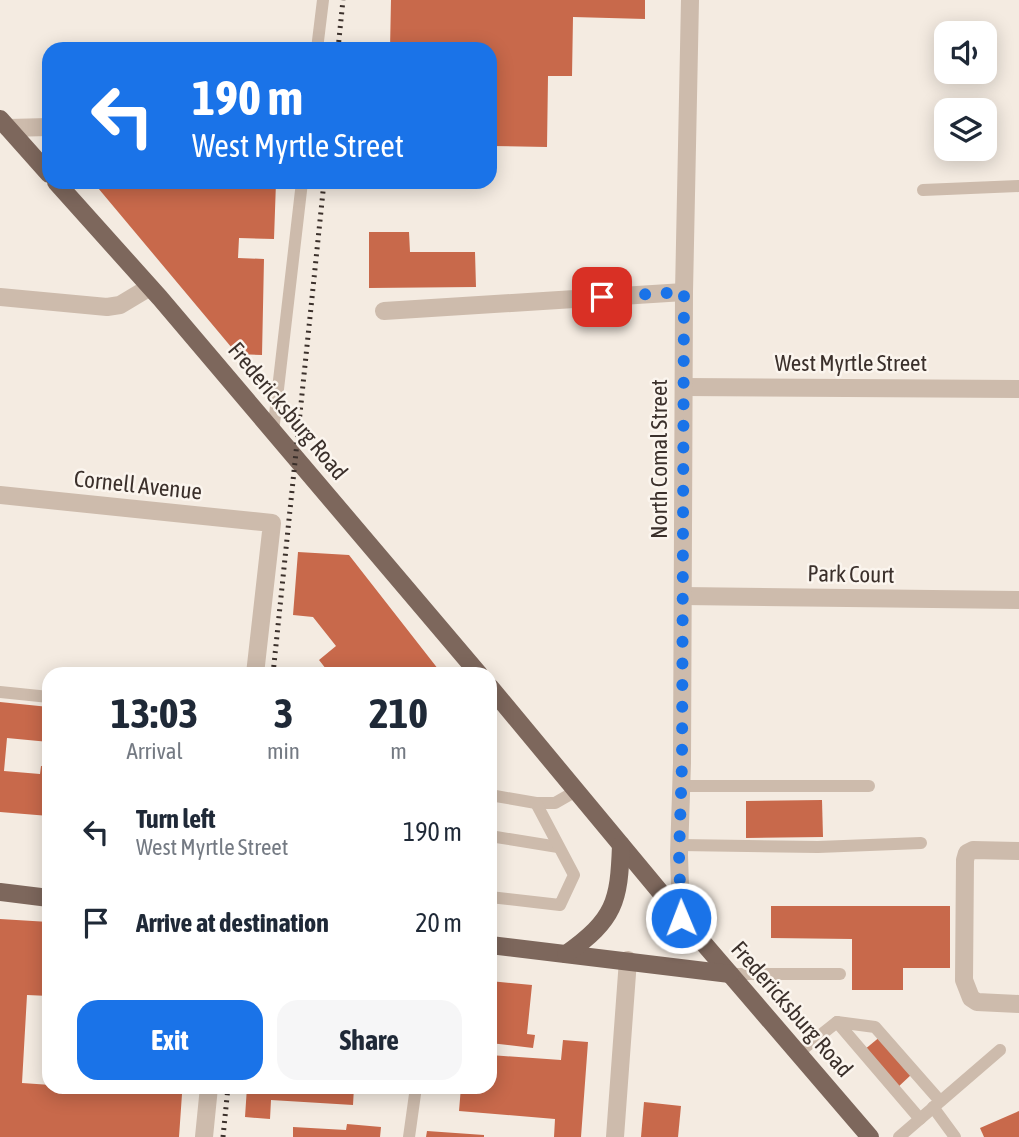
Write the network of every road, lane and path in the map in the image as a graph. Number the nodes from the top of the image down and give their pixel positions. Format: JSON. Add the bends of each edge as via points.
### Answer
{"nodes":[{"id":1,"x":323,"y":0,"type":"edge"},
{"id":2,"x":690,"y":0,"type":"edge"},
{"id":3,"x":318,"y":42,"type":"edge"},
{"id":4,"x":4,"y":123,"type":"edge"},
{"id":5,"x":42,"y":126,"type":"edge"},
{"id":6,"x":42,"y":166,"type":"edge"},
{"id":7,"x":1019,"y":186,"type":"edge"},
{"id":8,"x":62,"y":189,"type":"edge"},
{"id":9,"x":301,"y":189,"type":"edge"},
{"id":10,"x":923,"y":190,"type":"dead end"},
{"id":11,"x":150,"y":288,"type":"junction"},
{"id":12,"x":684,"y":292,"type":"junction"},
{"id":13,"x":0,"y":297,"type":"edge"},
{"id":14,"x":384,"y":311,"type":"dead end"},
{"id":15,"x":684,"y":387,"type":"junction"},
{"id":16,"x":1019,"y":389,"type":"edge"},
{"id":17,"x":274,"y":432,"type":"junction"},
{"id":18,"x":0,"y":495,"type":"edge"},
{"id":19,"x":683,"y":596,"type":"junction"},
{"id":20,"x":1019,"y":600,"type":"edge"},
{"id":21,"x":256,"y":667,"type":"edge"},
{"id":22,"x":473,"y":667,"type":"edge"},
{"id":23,"x":0,"y":692,"type":"edge"},
{"id":24,"x":497,"y":695,"type":"edge"},
{"id":25,"x":42,"y":696,"type":"edge"},
{"id":26,"x":682,"y":786,"type":"junction"},
{"id":27,"x":869,"y":786,"type":"dead end"},
{"id":28,"x":576,"y":791,"type":"junction"},
{"id":29,"x":497,"y":796,"type":"edge"},
{"id":30,"x":536,"y":803,"type":"junction"},
{"id":31,"x":497,"y":837,"type":"edge"},
{"id":32,"x":921,"y":843,"type":"dead end"},
{"id":33,"x":621,"y":845,"type":"junction"},
{"id":34,"x":680,"y":845,"type":"junction"},
{"id":35,"x":558,"y":847,"type":"junction"},
{"id":36,"x":1019,"y":851,"type":"edge"},
{"id":37,"x":0,"y":892,"type":"edge"},
{"id":38,"x":42,"y":897,"type":"edge"},
{"id":39,"x":497,"y":898,"type":"edge"},
{"id":40,"x":681,"y":918,"type":"junction"},
{"id":41,"x":497,"y":946,"type":"edge"},
{"id":42,"x":566,"y":954,"type":"junction"},
{"id":43,"x":628,"y":960,"type":"junction"},
{"id":44,"x":730,"y":974,"type":"junction"},
{"id":45,"x":840,"y":974,"type":"dead end"},
{"id":46,"x":1019,"y":1004,"type":"edge"},
{"id":47,"x":837,"y":1022,"type":"junction"},
{"id":48,"x":1000,"y":1051,"type":"dead end"},
{"id":49,"x":798,"y":1054,"type":"junction"},
{"id":50,"x":208,"y":1094,"type":"edge"},
{"id":51,"x":415,"y":1094,"type":"edge"},
{"id":52,"x":937,"y":1104,"type":"junction"},
{"id":53,"x":920,"y":1119,"type":"junction"},
{"id":54,"x":204,"y":1137,"type":"edge"},
{"id":55,"x":409,"y":1137,"type":"edge"},
{"id":56,"x":615,"y":1137,"type":"edge"},
{"id":57,"x":870,"y":1137,"type":"edge"},
{"id":58,"x":899,"y":1137,"type":"edge"},
{"id":59,"x":955,"y":1137,"type":"edge"}],
"edges":[{"from":1,"to":3,"type":"lane"},
{"from":2,"to":12,"type":"street","name":"North Comal Street"},
{"from":4,"to":5,"type":"street"},
{"from":4,"to":6,"type":"main road"},
{"from":7,"to":10,"type":"lane"},
{"from":8,"to":11,"type":"main road","name":"Fredericksburg Road"},
{"from":9,"to":17,"type":"lane"},
{"from":11,"to":13,"type":"street","via":[[107,307]]},
{"from":11,"to":17,"type":"main road","name":"Fredericksburg Road"},
{"from":12,"to":14,"type":"street"},
{"from":12,"to":15,"type":"street","name":"North Comal Street"},
{"from":15,"to":16,"type":"street","name":"West Myrtle Street"},
{"from":15,"to":19,"type":"street","name":"North Comal Street"},
{"from":17,"to":22,"type":"main road","name":"Fredericksburg Road"},
{"from":18,"to":21,"type":"street","name":"Cornell Avenue","via":[[271,523]]},
{"from":19,"to":20,"type":"street","name":"Park Court"},
{"from":19,"to":26,"type":"street","name":"North Comal Street"},
{"from":23,"to":25,"type":"lane"},
{"from":24,"to":28,"type":"main road","name":"Fredericksburg Road"},
{"from":26,"to":27,"type":"lane"},
{"from":26,"to":34,"type":"street","name":"North Comal Street"},
{"from":28,"to":30,"type":"lane","via":[[555,803]]},
{"from":28,"to":33,"type":"main road","name":"Fredericksburg Road"},
{"from":29,"to":30,"type":"lane"},
{"from":30,"to":35,"type":"lane"},
{"from":31,"to":35,"type":"lane"},
{"from":32,"to":34,"type":"lane"},
{"from":33,"to":40,"type":"main road","name":"Fredericksburg Road"},
{"from":33,"to":42,"type":"main road","via":[[614,907],[586,940]]},
{"from":34,"to":40,"type":"street","name":"North Comal Street"},
{"from":35,"to":39,"type":"lane","via":[[574,875],[560,905]]},
{"from":36,"to":46,"type":"street","via":[[967,853],[964,980],[976,1002]]},
{"from":37,"to":38,"type":"main road"},
{"from":40,"to":44,"type":"main road","name":"Fredericksburg Road"},
{"from":41,"to":42,"type":"main road"},
{"from":42,"to":43,"type":"main road"},
{"from":43,"to":44,"type":"main road"},
{"from":43,"to":56,"type":"street"},
{"from":44,"to":45,"type":"lane"},
{"from":44,"to":49,"type":"main road","name":"Fredericksburg Road"},
{"from":47,"to":49,"type":"lane"},
{"from":47,"to":52,"type":"lane","via":[[875,1027]]},
{"from":47,"to":53,"type":"lane"},
{"from":48,"to":52,"type":"lane"},
{"from":49,"to":57,"type":"main road","name":"Fredericksburg Road"},
{"from":50,"to":54,"type":"street"},
{"from":51,"to":55,"type":"lane"},
{"from":52,"to":53,"type":"lane"},
{"from":52,"to":59,"type":"lane"},
{"from":53,"to":58,"type":"lane"}]}
